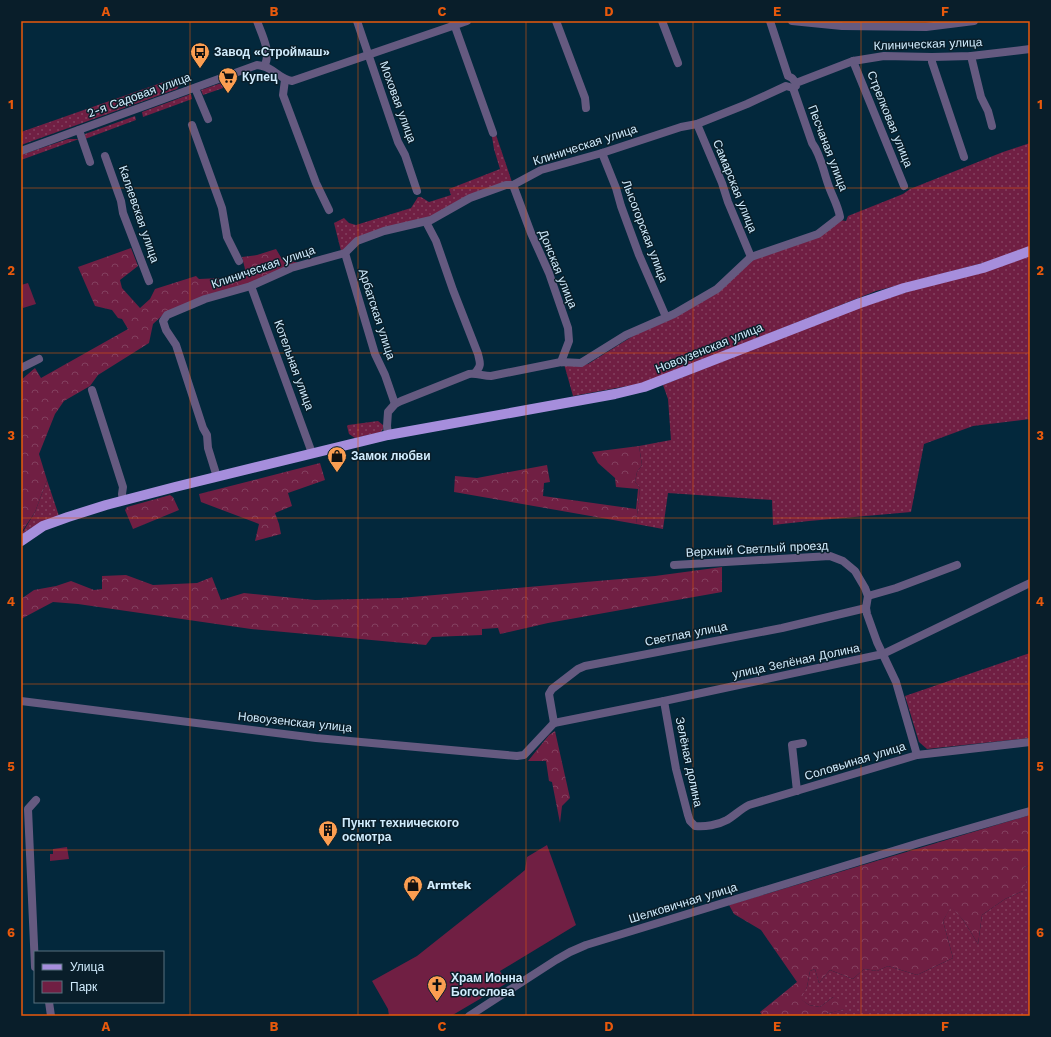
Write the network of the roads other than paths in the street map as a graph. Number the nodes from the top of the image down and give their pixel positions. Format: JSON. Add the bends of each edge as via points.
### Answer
{"nodes":[{"id":1,"x":257,"y":21,"type":"edge"},
{"id":2,"x":357,"y":21,"type":"edge"},
{"id":3,"x":467,"y":21,"type":"edge"},
{"id":4,"x":556,"y":21,"type":"edge"},
{"id":5,"x":662,"y":21,"type":"edge"},
{"id":6,"x":770,"y":21,"type":"edge"},
{"id":7,"x":792,"y":21,"type":"edge"},
{"id":8,"x":974,"y":21,"type":"edge"},
{"id":9,"x":454,"y":23,"type":"edge"},
{"id":10,"x":1030,"y":49,"type":"edge"},
{"id":11,"x":368,"y":55,"type":"junction"},
{"id":12,"x":971,"y":56,"type":"junction"},
{"id":13,"x":932,"y":57,"type":"junction"},
{"id":14,"x":854,"y":61,"type":"junction"},
{"id":15,"x":678,"y":63,"type":"dead end"},
{"id":16,"x":265,"y":65,"type":"junction"},
{"id":17,"x":285,"y":80,"type":"junction"},
{"id":18,"x":792,"y":86,"type":"junction"},
{"id":19,"x":195,"y":88,"type":"junction"},
{"id":20,"x":586,"y":108,"type":"dead end"},
{"id":21,"x":208,"y":119,"type":"dead end"},
{"id":22,"x":697,"y":124,"type":"junction"},
{"id":23,"x":192,"y":125,"type":"dead end"},
{"id":24,"x":992,"y":126,"type":"dead end"},
{"id":25,"x":79,"y":130,"type":"junction"},
{"id":26,"x":493,"y":133,"type":"dead end"},
{"id":27,"x":21,"y":151,"type":"edge"},
{"id":28,"x":602,"y":153,"type":"junction"},
{"id":29,"x":105,"y":156,"type":"dead end"},
{"id":30,"x":964,"y":157,"type":"dead end"},
{"id":31,"x":90,"y":162,"type":"dead end"},
{"id":32,"x":513,"y":185,"type":"junction"},
{"id":33,"x":904,"y":186,"type":"dead end"},
{"id":34,"x":417,"y":191,"type":"dead end"},
{"id":35,"x":329,"y":210,"type":"dead end"},
{"id":36,"x":426,"y":222,"type":"junction"},
{"id":37,"x":1030,"y":251,"type":"edge"},
{"id":38,"x":345,"y":253,"type":"junction"},
{"id":39,"x":751,"y":257,"type":"junction"},
{"id":40,"x":239,"y":261,"type":"dead end"},
{"id":41,"x":149,"y":281,"type":"dead end"},
{"id":42,"x":251,"y":286,"type":"junction"},
{"id":43,"x":666,"y":317,"type":"junction"},
{"id":44,"x":39,"y":359,"type":"dead end"},
{"id":45,"x":561,"y":362,"type":"junction"},
{"id":46,"x":21,"y":368,"type":"edge"},
{"id":47,"x":475,"y":373,"type":"junction"},
{"id":48,"x":92,"y":390,"type":"dead end"},
{"id":49,"x":395,"y":404,"type":"junction"},
{"id":50,"x":388,"y":435,"type":"junction"},
{"id":51,"x":312,"y":453,"type":"junction"},
{"id":52,"x":217,"y":477,"type":"junction"},
{"id":53,"x":123,"y":501,"type":"junction"},
{"id":54,"x":21,"y":541,"type":"edge"},
{"id":55,"x":674,"y":565,"type":"dead end"},
{"id":56,"x":957,"y":565,"type":"dead end"},
{"id":57,"x":1030,"y":584,"type":"edge"},
{"id":58,"x":868,"y":596,"type":"junction"},
{"id":59,"x":866,"y":608,"type":"junction"},
{"id":60,"x":883,"y":654,"type":"junction"},
{"id":61,"x":21,"y":701,"type":"edge"},
{"id":62,"x":664,"y":701,"type":"junction"},
{"id":63,"x":554,"y":723,"type":"junction"},
{"id":64,"x":1030,"y":742,"type":"edge"},
{"id":65,"x":803,"y":743,"type":"dead end"},
{"id":66,"x":917,"y":755,"type":"junction"},
{"id":67,"x":797,"y":791,"type":"junction"},
{"id":68,"x":36,"y":800,"type":"dead end"},
{"id":69,"x":1030,"y":811,"type":"edge"},
{"id":70,"x":695,"y":826,"type":"joint"},
{"id":71,"x":34,"y":951,"type":"edge"},
{"id":72,"x":49,"y":1003,"type":"edge"},
{"id":73,"x":50,"y":1016,"type":"edge"},
{"id":74,"x":469,"y":1016,"type":"edge"}],
"edges":[{"from":1,"to":16,"type":"street","via":[[267,50],[268,58]]},
{"from":2,"to":11,"type":"street","name":"Моховая улица"},
{"from":3,"to":9,"type":"street"},
{"from":4,"to":20,"type":"street","via":[[585,98]]},
{"from":5,"to":15,"type":"street"},
{"from":6,"to":18,"type":"street","name":"Песчаная улица","via":[[788,76],[792,78]]},
{"from":7,"to":8,"type":"street","via":[[842,26],[926,26]]},
{"from":9,"to":11,"type":"street"},
{"from":9,"to":26,"type":"street"},
{"from":10,"to":12,"type":"street","name":"Клиническая улица"},
{"from":11,"to":17,"type":"street","via":[[292,81]]},
{"from":11,"to":34,"type":"street","name":"Моховая улица"},
{"from":12,"to":13,"type":"street","name":"Клиническая улица"},
{"from":12,"to":24,"type":"street","via":[[981,98]]},
{"from":13,"to":14,"type":"street","name":"Клиническая улица","via":[[884,56]]},
{"from":13,"to":30,"type":"street"},
{"from":14,"to":18,"type":"street","name":"Клиническая улица"},
{"from":14,"to":33,"type":"street","name":"Стрелковая улица"},
{"from":16,"to":17,"type":"street"},
{"from":16,"to":19,"type":"street","name":"2-я Садовая улица","via":[[257,65]]},
{"from":17,"to":35,"type":"street","via":[[283,95],[316,183]]},
{"from":18,"to":22,"type":"street","name":"Клиническая улица"},
{"from":18,"to":39,"type":"street","name":"Песчаная улица","via":[[840,217],[818,234]]},
{"from":19,"to":21,"type":"street"},
{"from":19,"to":25,"type":"street","name":"2-я Садовая улица"},
{"from":22,"to":28,"type":"street","name":"Клиническая улица"},
{"from":22,"to":39,"type":"street","name":"Самарская улица"},
{"from":23,"to":40,"type":"street","via":[[222,208],[227,237]]},
{"from":25,"to":27,"type":"street","name":"2-я Садовая улица"},
{"from":25,"to":31,"type":"street"},
{"from":28,"to":32,"type":"street","name":"Клиническая улица","via":[[541,170]]},
{"from":28,"to":43,"type":"street","name":"Лысогорская улица","via":[[639,255]]},
{"from":29,"to":41,"type":"street","name":"Каляевская улица"},
{"from":32,"to":36,"type":"street","name":"Клиническая улица","via":[[470,198]]},
{"from":32,"to":45,"type":"street","name":"Донская улица","via":[[549,273],[568,328],[569,341]]},
{"from":36,"to":38,"type":"street","name":"Клиническая улица","via":[[384,231],[357,241]]},
{"from":36,"to":47,"type":"street","via":[[436,241],[478,354],[481,364]]},
{"from":37,"to":50,"type":"main road","name":"Новоузенская улица","via":[[983,268],[904,288],[860,303],[644,387]]},
{"from":38,"to":42,"type":"street","name":"Клиническая улица","via":[[291,268]]},
{"from":38,"to":49,"type":"street","name":"Арбатская улица","via":[[375,354]]},
{"from":39,"to":43,"type":"street","via":[[717,289]]},
{"from":42,"to":51,"type":"street","name":"Котельная улица"},
{"from":42,"to":52,"type":"street","name":"Клиническая улица","via":[[205,299],[167,315],[163,321],[176,345],[207,435],[208,448]]},
{"from":43,"to":45,"type":"street","via":[[626,335],[581,363]]},
{"from":44,"to":46,"type":"street"},
{"from":45,"to":47,"type":"street","via":[[491,376]]},
{"from":47,"to":49,"type":"street"},
{"from":48,"to":53,"type":"street","via":[[123,487]]},
{"from":49,"to":50,"type":"street","via":[[388,412]]},
{"from":50,"to":51,"type":"main road","name":"Новоузенская улица"},
{"from":51,"to":52,"type":"main road","name":"Новоузенская улица"},
{"from":52,"to":53,"type":"main road","name":"Новоузенская улица"},
{"from":53,"to":54,"type":"main road","name":"Новоузенская улица","via":[[44,526]]},
{"from":55,"to":58,"type":"street","name":"Верхний Светлый проезд","via":[[830,556],[843,561],[855,571]]},
{"from":56,"to":58,"type":"street"},
{"from":57,"to":60,"type":"street","name":"улица Зелёная Долина"},
{"from":58,"to":59,"type":"street"},
{"from":59,"to":60,"type":"street"},
{"from":59,"to":63,"type":"street","name":"Светлая улица","via":[[782,628],[585,666],[552,689],[550,694]]},
{"from":60,"to":62,"type":"street","name":"улица Зелёная Долина"},
{"from":60,"to":66,"type":"street","via":[[896,682]]},
{"from":61,"to":63,"type":"street","name":"Новоузенская улица","via":[[316,738],[517,756],[524,755]]},
{"from":62,"to":63,"type":"street","name":"улица Зелёная Долина"},
{"from":62,"to":70,"type":"street","name":"Зелёная долина","via":[[676,769],[690,821]]},
{"from":64,"to":66,"type":"street","name":"Соловьиная улица"},
{"from":65,"to":67,"type":"street","via":[[792,745]]},
{"from":66,"to":67,"type":"street","name":"Соловьиная улица"},
{"from":67,"to":70,"type":"street","name":"Соловьиная улица","via":[[749,805],[725,821],[703,827]]},
{"from":68,"to":71,"type":"street","via":[[28,809]]},
{"from":69,"to":74,"type":"street","name":"Шелковичная улица","via":[[586,945],[556,960]]},
{"from":72,"to":73,"type":"street"}]}
